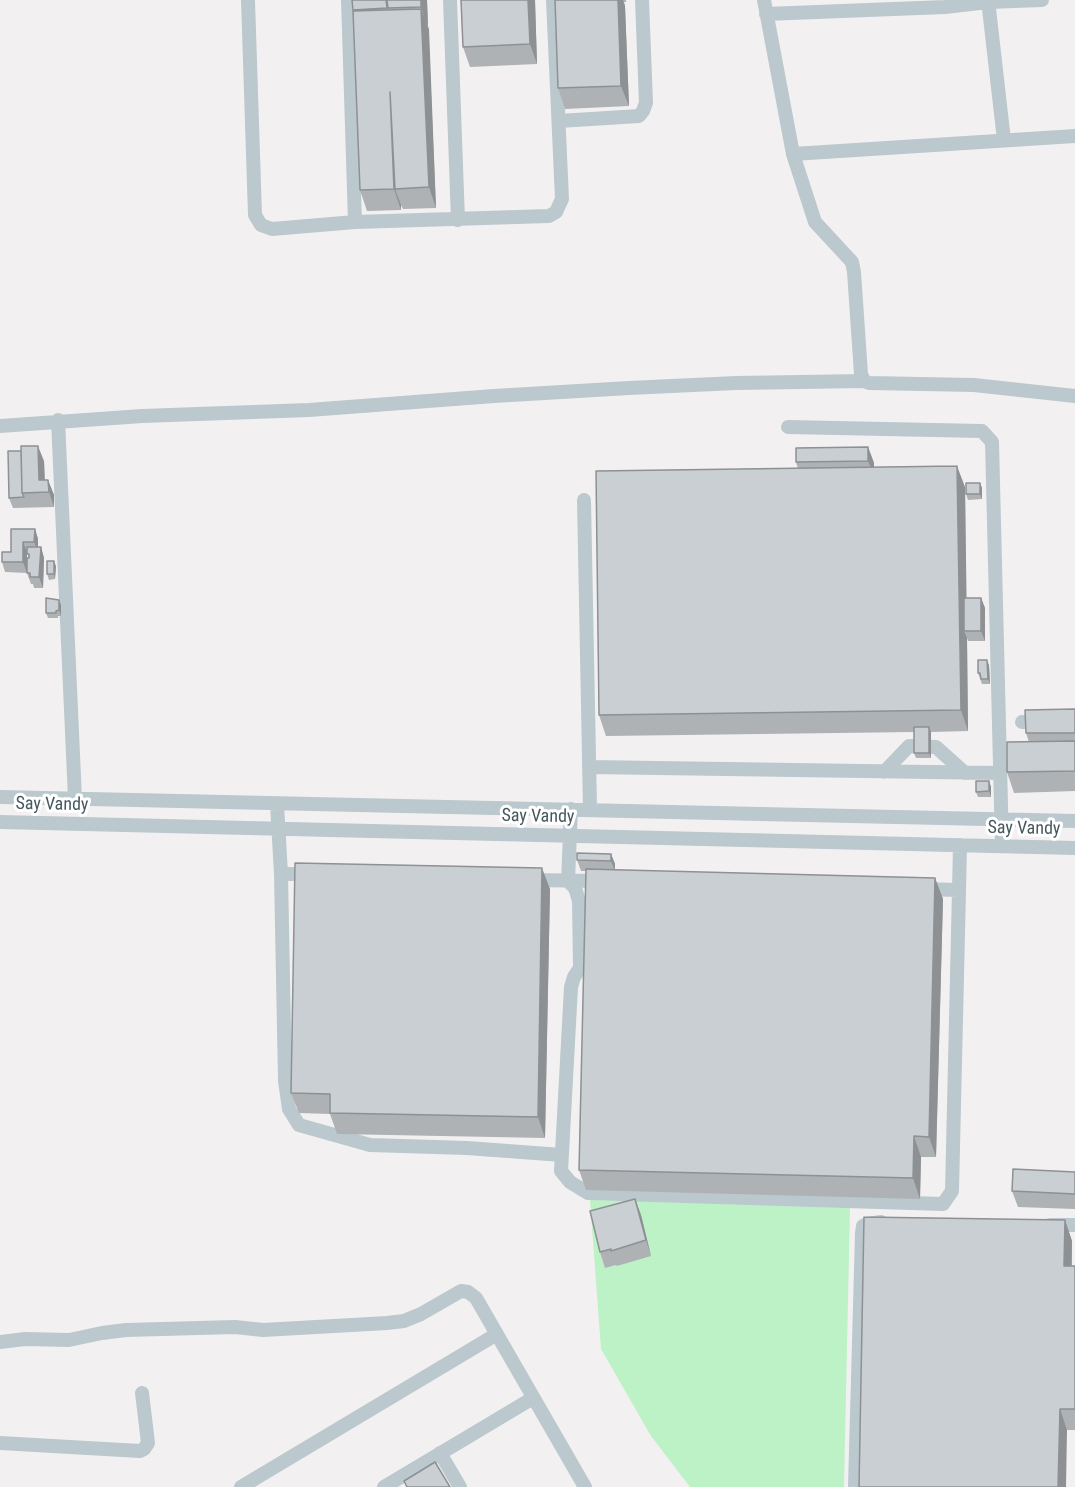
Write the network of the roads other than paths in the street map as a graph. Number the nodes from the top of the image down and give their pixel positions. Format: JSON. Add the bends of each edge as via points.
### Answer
{"nodes":[{"id":1,"x":248,"y":0,"type":"edge"},
{"id":2,"x":348,"y":0,"type":"edge"},
{"id":3,"x":450,"y":0,"type":"edge"},
{"id":4,"x":553,"y":0,"type":"edge"},
{"id":5,"x":642,"y":0,"type":"edge"},
{"id":6,"x":764,"y":0,"type":"edge"},
{"id":7,"x":1042,"y":0,"type":"edge"},
{"id":8,"x":988,"y":1,"type":"edge"},
{"id":9,"x":766,"y":14,"type":"junction"},
{"id":10,"x":559,"y":121,"type":"junction"},
{"id":11,"x":1075,"y":135,"type":"edge"},
{"id":12,"x":1004,"y":140,"type":"junction"},
{"id":13,"x":793,"y":154,"type":"junction"},
{"id":14,"x":458,"y":220,"type":"junction"},
{"id":15,"x":356,"y":222,"type":"junction"},
{"id":16,"x":864,"y":381,"type":"junction"},
{"id":17,"x":1075,"y":396,"type":"edge"},
{"id":18,"x":58,"y":420,"type":"junction"},
{"id":19,"x":0,"y":426,"type":"edge"},
{"id":20,"x":788,"y":428,"type":"dead end"},
{"id":21,"x":584,"y":500,"type":"dead end"},
{"id":22,"x":1022,"y":722,"type":"dead end"},
{"id":23,"x":1075,"y":722,"type":"edge"},
{"id":24,"x":589,"y":767,"type":"junction"},
{"id":25,"x":884,"y":772,"type":"junction"},
{"id":26,"x":965,"y":773,"type":"junction"},
{"id":27,"x":1000,"y":773,"type":"junction"},
{"id":28,"x":0,"y":797,"type":"edge"},
{"id":29,"x":75,"y":799,"type":"junction"},
{"id":30,"x":277,"y":804,"type":"junction"},
{"id":31,"x":571,"y":809,"type":"junction"},
{"id":32,"x":590,"y":809,"type":"junction"},
{"id":33,"x":1001,"y":819,"type":"junction"},
{"id":34,"x":1075,"y":821,"type":"edge"},
{"id":35,"x":0,"y":822,"type":"edge"},
{"id":36,"x":277,"y":828,"type":"junction"},
{"id":37,"x":570,"y":836,"type":"junction"},
{"id":38,"x":960,"y":845,"type":"junction"},
{"id":39,"x":1002,"y":846,"type":"junction"},
{"id":40,"x":1075,"y":848,"type":"edge"},
{"id":41,"x":281,"y":874,"type":"junction"},
{"id":42,"x":325,"y":875,"type":"edge"},
{"id":43,"x":521,"y":879,"type":"edge"},
{"id":44,"x":568,"y":881,"type":"junction"},
{"id":45,"x":615,"y":882,"type":"edge"},
{"id":46,"x":912,"y":889,"type":"edge"},
{"id":47,"x":959,"y":890,"type":"junction"},
{"id":48,"x":562,"y":1155,"type":"junction"},
{"id":49,"x":897,"y":1222,"type":"edge"},
{"id":50,"x":1039,"y":1224,"type":"edge"},
{"id":51,"x":1075,"y":1225,"type":"edge"},
{"id":52,"x":496,"y":1334,"type":"junction"},
{"id":53,"x":0,"y":1342,"type":"edge"},
{"id":54,"x":142,"y":1393,"type":"dead end"},
{"id":55,"x":533,"y":1398,"type":"junction"},
{"id":56,"x":0,"y":1443,"type":"edge"},
{"id":57,"x":440,"y":1454,"type":"junction"},
{"id":58,"x":241,"y":1487,"type":"edge"},
{"id":59,"x":384,"y":1487,"type":"edge"},
{"id":60,"x":460,"y":1487,"type":"edge"},
{"id":61,"x":585,"y":1487,"type":"edge"},
{"id":62,"x":855,"y":1487,"type":"edge"}],
"edges":[{"from":1,"to":15,"type":"street","via":[[255,215],[261,225],[272,229]]},
{"from":2,"to":15,"type":"street"},
{"from":3,"to":14,"type":"street"},
{"from":4,"to":10,"type":"street"},
{"from":5,"to":10,"type":"street","via":[[644,111],[639,116]]},
{"from":6,"to":9,"type":"street"},
{"from":7,"to":8,"type":"street"},
{"from":8,"to":9,"type":"street","via":[[945,7]]},
{"from":8,"to":12,"type":"street"},
{"from":9,"to":13,"type":"street"},
{"from":10,"to":14,"type":"street","via":[[561,199],[556,212],[549,216]]},
{"from":11,"to":12,"type":"street"},
{"from":12,"to":13,"type":"street"},
{"from":13,"to":16,"type":"street","via":[[814,222],[852,262]]},
{"from":14,"to":15,"type":"street"},
{"from":16,"to":17,"type":"street","via":[[974,385]]},
{"from":16,"to":18,"type":"street","via":[[736,383],[309,410]]},
{"from":18,"to":19,"type":"street"},
{"from":18,"to":29,"type":"street"},
{"from":20,"to":27,"type":"street","via":[[982,432],[992,442],[1005,759]]},
{"from":21,"to":24,"type":"street"},
{"from":22,"to":23,"type":"street"},
{"from":24,"to":25,"type":"street"},
{"from":24,"to":32,"type":"street"},
{"from":25,"to":26,"type":"street"},
{"from":25,"to":26,"type":"street","via":[[909,746],[936,747]]},
{"from":26,"to":27,"type":"street"},
{"from":27,"to":33,"type":"street"},
{"from":28,"to":29,"type":"street","name":"Say Vandy"},
{"from":29,"to":30,"type":"street","name":"Say Vandy"},
{"from":30,"to":31,"type":"street","name":"Say Vandy"},
{"from":30,"to":36,"type":"street"},
{"from":31,"to":32,"type":"street","name":"Say Vandy"},
{"from":31,"to":37,"type":"street"},
{"from":32,"to":33,"type":"street","name":"Say Vandy"},
{"from":33,"to":34,"type":"street","name":"Say Vandy"},
{"from":33,"to":39,"type":"street"},
{"from":35,"to":36,"type":"street","name":"Say Vandy"},
{"from":36,"to":37,"type":"street","name":"Say Vandy"},
{"from":36,"to":41,"type":"street"},
{"from":37,"to":38,"type":"street","name":"Say Vandy"},
{"from":37,"to":44,"type":"street"},
{"from":38,"to":39,"type":"street","name":"Say Vandy"},
{"from":38,"to":47,"type":"street"},
{"from":39,"to":40,"type":"street","name":"Say Vandy"},
{"from":41,"to":42,"type":"street"},
{"from":41,"to":48,"type":"street","via":[[285,1081],[289,1110],[299,1125],[370,1145]]},
{"from":43,"to":44,"type":"street"},
{"from":44,"to":45,"type":"street"},
{"from":44,"to":48,"type":"street","via":[[579,901],[580,968],[571,987]]},
{"from":46,"to":47,"type":"street"},
{"from":47,"to":48,"type":"street","via":[[952,1191],[943,1204],[588,1193],[561,1171]]},
{"from":49,"to":62,"type":"street","via":[[863,1226]]},
{"from":50,"to":51,"type":"street"},
{"from":52,"to":53,"type":"street","via":[[476,1298],[461,1292],[421,1314],[387,1323],[263,1330],[126,1330],[69,1340]]},
{"from":52,"to":55,"type":"street"},
{"from":52,"to":58,"type":"street"},
{"from":54,"to":56,"type":"street","via":[[148,1443],[140,1451]]},
{"from":55,"to":57,"type":"street"},
{"from":55,"to":61,"type":"street"},
{"from":57,"to":59,"type":"street"},
{"from":57,"to":60,"type":"street"}]}
